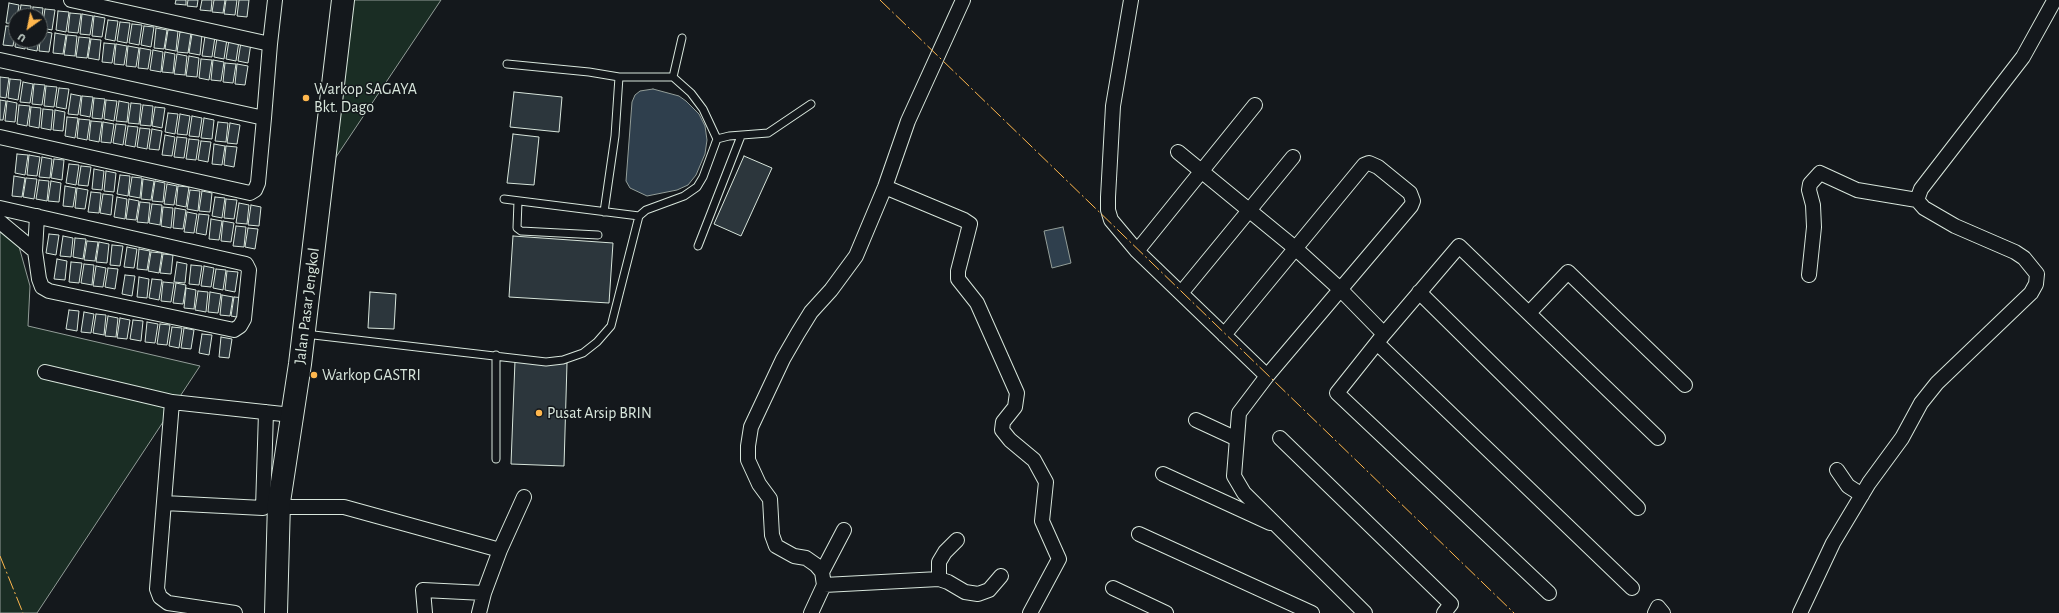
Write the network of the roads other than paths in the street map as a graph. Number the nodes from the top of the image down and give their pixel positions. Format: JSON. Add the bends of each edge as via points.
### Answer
{"nodes":[{"id":1,"x":71,"y":0,"type":"edge"},
{"id":2,"x":275,"y":0,"type":"edge"},
{"id":3,"x":343,"y":0,"type":"edge"},
{"id":4,"x":963,"y":0,"type":"edge"},
{"id":5,"x":1131,"y":0,"type":"edge"},
{"id":6,"x":2055,"y":2,"type":"edge"},
{"id":7,"x":682,"y":38,"type":"dead end"},
{"id":8,"x":270,"y":44,"type":"junction"},
{"id":9,"x":0,"y":60,"type":"edge"},
{"id":10,"x":507,"y":64,"type":"dead end"},
{"id":11,"x":619,"y":77,"type":"junction"},
{"id":12,"x":673,"y":77,"type":"junction"},
{"id":13,"x":811,"y":104,"type":"dead end"},
{"id":14,"x":1255,"y":105,"type":"dead end"},
{"id":15,"x":264,"y":118,"type":"junction"},
{"id":16,"x":741,"y":136,"type":"junction"},
{"id":17,"x":0,"y":137,"type":"edge"},
{"id":18,"x":717,"y":139,"type":"junction"},
{"id":19,"x":1178,"y":152,"type":"dead end"},
{"id":20,"x":1293,"y":157,"type":"dead end"},
{"id":21,"x":1202,"y":172,"type":"junction"},
{"id":22,"x":885,"y":187,"type":"junction"},
{"id":23,"x":504,"y":200,"type":"dead end"},
{"id":24,"x":1917,"y":200,"type":"junction"},
{"id":25,"x":518,"y":201,"type":"junction"},
{"id":26,"x":0,"y":208,"type":"edge"},
{"id":27,"x":1250,"y":210,"type":"junction"},
{"id":28,"x":604,"y":212,"type":"junction"},
{"id":29,"x":37,"y":216,"type":"junction"},
{"id":30,"x":639,"y":216,"type":"junction"},
{"id":31,"x":0,"y":222,"type":"edge"},
{"id":32,"x":598,"y":235,"type":"dead end"},
{"id":33,"x":698,"y":246,"type":"dead end"},
{"id":34,"x":1295,"y":248,"type":"junction"},
{"id":35,"x":35,"y":251,"type":"junction"},
{"id":36,"x":1137,"y":251,"type":"junction"},
{"id":37,"x":1809,"y":275,"type":"dead end"},
{"id":38,"x":1341,"y":290,"type":"junction"},
{"id":39,"x":1182,"y":292,"type":"junction"},
{"id":40,"x":1419,"y":292,"type":"junction"},
{"id":41,"x":1529,"y":313,"type":"junction"},
{"id":42,"x":303,"y":334,"type":"junction"},
{"id":43,"x":1224,"y":335,"type":"junction"},
{"id":44,"x":1380,"y":338,"type":"junction"},
{"id":45,"x":496,"y":355,"type":"junction"},
{"id":46,"x":45,"y":372,"type":"dead end"},
{"id":47,"x":1267,"y":376,"type":"junction"},
{"id":48,"x":1685,"y":385,"type":"dead end"},
{"id":49,"x":172,"y":402,"type":"junction"},
{"id":50,"x":266,"y":412,"type":"junction"},
{"id":51,"x":292,"y":415,"type":"junction"},
{"id":52,"x":1196,"y":420,"type":"dead end"},
{"id":53,"x":1280,"y":438,"type":"dead end"},
{"id":54,"x":1658,"y":438,"type":"dead end"},
{"id":55,"x":1237,"y":439,"type":"junction"},
{"id":56,"x":496,"y":459,"type":"dead end"},
{"id":57,"x":1837,"y":470,"type":"dead end"},
{"id":58,"x":1162,"y":474,"type":"dead end"},
{"id":59,"x":1862,"y":495,"type":"junction"},
{"id":60,"x":524,"y":497,"type":"dead end"},
{"id":61,"x":164,"y":503,"type":"junction"},
{"id":62,"x":279,"y":507,"type":"junction"},
{"id":63,"x":1638,"y":508,"type":"dead end"},
{"id":64,"x":1278,"y":526,"type":"junction"},
{"id":65,"x":844,"y":530,"type":"dead end"},
{"id":66,"x":1139,"y":534,"type":"dead end"},
{"id":67,"x":957,"y":540,"type":"dead end"},
{"id":68,"x":500,"y":550,"type":"junction"},
{"id":69,"x":1001,"y":576,"type":"dead end"},
{"id":70,"x":823,"y":578,"type":"junction"},
{"id":71,"x":939,"y":579,"type":"junction"},
{"id":72,"x":1112,"y":588,"type":"dead end"},
{"id":73,"x":1632,"y":588,"type":"dead end"},
{"id":74,"x":484,"y":593,"type":"junction"},
{"id":75,"x":1549,"y":593,"type":"dead end"},
{"id":76,"x":235,"y":613,"type":"edge"},
{"id":77,"x":276,"y":613,"type":"edge"},
{"id":78,"x":424,"y":613,"type":"edge"},
{"id":79,"x":479,"y":613,"type":"edge"},
{"id":80,"x":811,"y":613,"type":"edge"},
{"id":81,"x":1030,"y":613,"type":"edge"},
{"id":82,"x":1166,"y":613,"type":"edge"},
{"id":83,"x":1312,"y":613,"type":"edge"},
{"id":84,"x":1365,"y":613,"type":"edge"},
{"id":85,"x":1444,"y":613,"type":"edge"},
{"id":86,"x":1655,"y":613,"type":"edge"},
{"id":87,"x":1663,"y":613,"type":"edge"},
{"id":88,"x":1800,"y":613,"type":"edge"}],
"edges":[{"from":1,"to":8,"type":"street"},
{"from":2,"to":8,"type":"street"},
{"from":3,"to":42,"type":"main road","name":"Jalan Pasar Jengkol"},
{"from":4,"to":22,"type":"street","via":[[908,121]]},
{"from":5,"to":36,"type":"street","via":[[1113,106],[1108,210],[1111,220]]},
{"from":6,"to":24,"type":"street","via":[[2023,57],[1921,189]]},
{"from":7,"to":12,"type":"lane"},
{"from":8,"to":15,"type":"street"},
{"from":9,"to":15,"type":"street"},
{"from":10,"to":11,"type":"lane"},
{"from":11,"to":12,"type":"lane"},
{"from":11,"to":28,"type":"lane","via":[[615,136]]},
{"from":12,"to":18,"type":"lane","via":[[691,93],[703,109]]},
{"from":13,"to":16,"type":"lane","via":[[768,133]]},
{"from":14,"to":21,"type":"street"},
{"from":15,"to":17,"type":"street","via":[[258,183],[255,190],[250,193]]},
{"from":16,"to":18,"type":"lane"},
{"from":16,"to":33,"type":"lane"},
{"from":18,"to":30,"type":"lane","via":[[703,178],[697,187],[684,196],[646,210]]},
{"from":19,"to":21,"type":"street"},
{"from":20,"to":27,"type":"street"},
{"from":21,"to":27,"type":"street"},
{"from":21,"to":36,"type":"street"},
{"from":22,"to":70,"type":"street","via":[[856,256],[811,312],[783,359],[751,427],[748,460],[759,484],[770,498],[772,535],[776,546],[794,556],[806,558],[816,565]]},
{"from":22,"to":81,"type":"street","via":[[970,224],[958,279],[977,303],[1017,393],[1015,407],[1003,422],[1002,430],[1034,460],[1046,482],[1042,521],[1058,559]]},
{"from":23,"to":25,"type":"lane"},
{"from":24,"to":37,"type":"street","via":[[1857,190],[1820,173],[1810,184],[1809,190],[1814,227]]},
{"from":24,"to":59,"type":"street","via":[[1924,208],[1955,226],[2024,258],[2037,274],[2036,284],[2031,293],[1937,383],[1921,403],[1902,438]]},
{"from":25,"to":28,"type":"lane"},
{"from":25,"to":32,"type":"lane","via":[[517,228],[521,231]]},
{"from":26,"to":29,"type":"street"},
{"from":27,"to":34,"type":"street"},
{"from":27,"to":39,"type":"street"},
{"from":28,"to":30,"type":"lane"},
{"from":29,"to":35,"type":"street"},
{"from":29,"to":35,"type":"street","via":[[246,264],[249,270],[244,319],[234,330],[49,291],[42,287],[39,279]]},
{"from":30,"to":45,"type":"lane","via":[[611,326],[597,342],[583,353],[563,360],[546,362]]},
{"from":31,"to":35,"type":"street"},
{"from":34,"to":38,"type":"street"},
{"from":34,"to":38,"type":"street","via":[[1364,165],[1369,163],[1378,167],[1410,193],[1413,201],[1411,206]]},
{"from":34,"to":43,"type":"street"},
{"from":36,"to":39,"type":"street"},
{"from":38,"to":44,"type":"street"},
{"from":38,"to":47,"type":"street"},
{"from":39,"to":43,"type":"street"},
{"from":40,"to":41,"type":"street","via":[[1460,246]]},
{"from":40,"to":44,"type":"street"},
{"from":40,"to":63,"type":"street"},
{"from":41,"to":48,"type":"street","via":[[1568,272]]},
{"from":41,"to":54,"type":"street"},
{"from":42,"to":45,"type":"lane"},
{"from":42,"to":51,"type":"main road","name":"Jalan Pasar Jengkol"},
{"from":43,"to":47,"type":"street"},
{"from":44,"to":73,"type":"street"},
{"from":44,"to":75,"type":"street","via":[[1338,393]]},
{"from":45,"to":56,"type":"lane"},
{"from":46,"to":49,"type":"street"},
{"from":47,"to":55,"type":"street","via":[[1239,413]]},
{"from":49,"to":50,"type":"street"},
{"from":49,"to":61,"type":"street"},
{"from":50,"to":51,"type":"street"},
{"from":50,"to":61,"type":"street","via":[[263,508]]},
{"from":51,"to":62,"type":"main road","name":"Jalan Pasar Jengkol"},
{"from":52,"to":55,"type":"street"},
{"from":53,"to":85,"type":"street","via":[[1451,604]]},
{"from":55,"to":64,"type":"street","via":[[1234,476],[1244,493]]},
{"from":57,"to":59,"type":"street","via":[[1848,486]]},
{"from":58,"to":64,"type":"street"},
{"from":59,"to":88,"type":"street","via":[[1833,543]]},
{"from":60,"to":68,"type":"street"},
{"from":61,"to":76,"type":"street","via":[[157,589],[160,597],[168,603]]},
{"from":62,"to":68,"type":"street","via":[[344,506]]},
{"from":62,"to":77,"type":"main road","name":"Jalan Pasar Jengkol"},
{"from":64,"to":84,"type":"street"},
{"from":65,"to":70,"type":"street"},
{"from":66,"to":83,"type":"street"},
{"from":67,"to":71,"type":"street","via":[[939,562]]},
{"from":68,"to":74,"type":"street"},
{"from":69,"to":71,"type":"street","via":[[989,590],[978,594],[965,592]]},
{"from":70,"to":71,"type":"street"},
{"from":70,"to":80,"type":"street"},
{"from":72,"to":82,"type":"street"},
{"from":74,"to":78,"type":"street","via":[[423,590]]},
{"from":74,"to":79,"type":"street"},
{"from":86,"to":87,"type":"street","via":[[1658,607]]}]}
